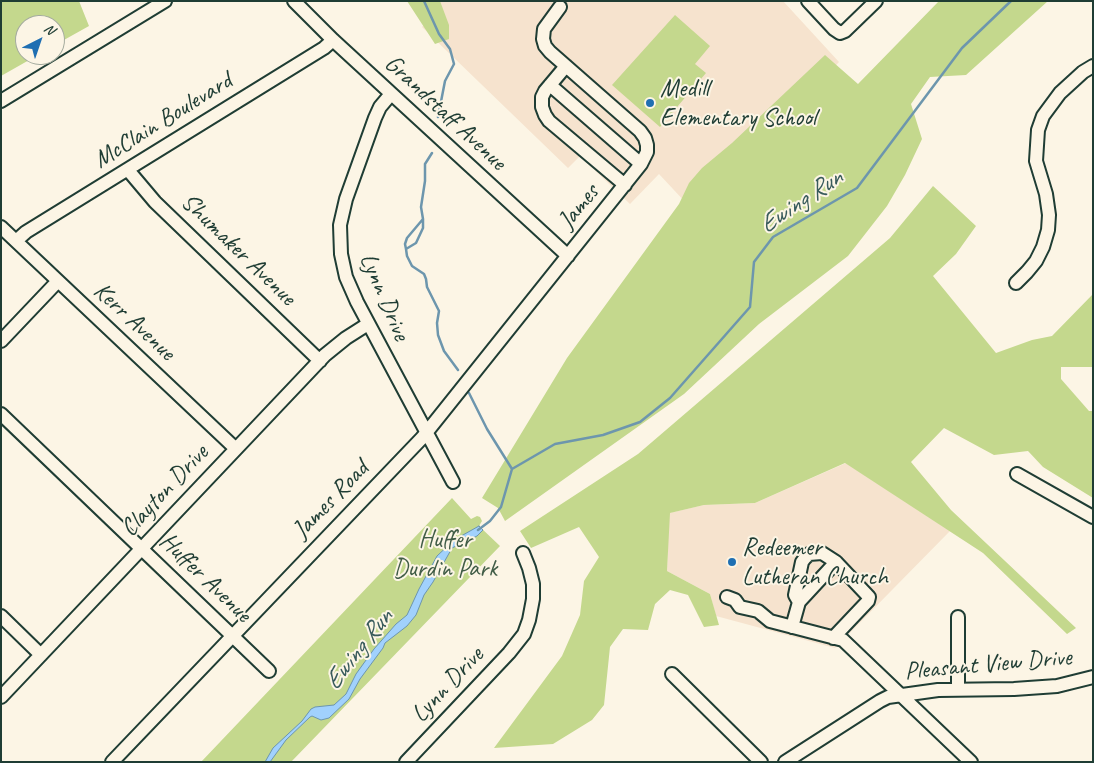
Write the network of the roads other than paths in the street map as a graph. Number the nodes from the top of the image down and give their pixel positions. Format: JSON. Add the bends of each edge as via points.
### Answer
{"nodes":[{"id":1,"x":165,"y":1,"type":"edge"},
{"id":2,"x":294,"y":1,"type":"edge"},
{"id":3,"x":808,"y":1,"type":"edge"},
{"id":4,"x":876,"y":1,"type":"edge"},
{"id":5,"x":559,"y":3,"type":"edge"},
{"id":6,"x":333,"y":40,"type":"junction"},
{"id":7,"x":566,"y":66,"type":"junction"},
{"id":8,"x":1093,"y":66,"type":"edge"},
{"id":9,"x":550,"y":85,"type":"junction"},
{"id":10,"x":391,"y":94,"type":"junction"},
{"id":11,"x":1,"y":101,"type":"edge"},
{"id":12,"x":641,"y":164,"type":"junction"},
{"id":13,"x":128,"y":170,"type":"junction"},
{"id":14,"x":625,"y":185,"type":"junction"},
{"id":15,"x":1,"y":227,"type":"edge"},
{"id":16,"x":16,"y":241,"type":"junction"},
{"id":17,"x":568,"y":256,"type":"junction"},
{"id":18,"x":58,"y":281,"type":"junction"},
{"id":19,"x":1016,"y":283,"type":"dead end"},
{"id":20,"x":368,"y":324,"type":"junction"},
{"id":21,"x":1,"y":341,"type":"edge"},
{"id":22,"x":320,"y":361,"type":"junction"},
{"id":23,"x":1,"y":414,"type":"edge"},
{"id":24,"x":426,"y":433,"type":"junction"},
{"id":25,"x":236,"y":449,"type":"junction"},
{"id":26,"x":1017,"y":474,"type":"dead end"},
{"id":27,"x":453,"y":482,"type":"dead end"},
{"id":28,"x":1093,"y":517,"type":"edge"},
{"id":29,"x":142,"y":549,"type":"junction"},
{"id":30,"x":522,"y":554,"type":"dead end"},
{"id":31,"x":836,"y":562,"type":"junction"},
{"id":32,"x":727,"y":597,"type":"dead end"},
{"id":33,"x":798,"y":602,"type":"junction"},
{"id":34,"x":1,"y":616,"type":"edge"},
{"id":35,"x":958,"y":617,"type":"dead end"},
{"id":36,"x":792,"y":627,"type":"junction"},
{"id":37,"x":233,"y":636,"type":"junction"},
{"id":38,"x":838,"y":639,"type":"junction"},
{"id":39,"x":41,"y":655,"type":"junction"},
{"id":40,"x":269,"y":671,"type":"dead end"},
{"id":41,"x":672,"y":674,"type":"dead end"},
{"id":42,"x":1093,"y":677,"type":"edge"},
{"id":43,"x":958,"y":689,"type":"junction"},
{"id":44,"x":899,"y":695,"type":"junction"},
{"id":45,"x":1,"y":696,"type":"edge"},
{"id":46,"x":112,"y":762,"type":"edge"},
{"id":47,"x":406,"y":762,"type":"edge"},
{"id":48,"x":761,"y":762,"type":"edge"},
{"id":49,"x":785,"y":762,"type":"edge"},
{"id":50,"x":970,"y":762,"type":"edge"}],
"edges":[{"from":1,"to":11,"type":"street"},
{"from":2,"to":6,"type":"street","name":"Grandstaff Avenue"},
{"from":3,"to":4,"type":"street","via":[[840,33]]},
{"from":5,"to":7,"type":"street","via":[[546,24],[543,39],[550,52]]},
{"from":6,"to":10,"type":"street","name":"Grandstaff Avenue"},
{"from":6,"to":13,"type":"street","name":"McClain Boulevard"},
{"from":7,"to":9,"type":"street"},
{"from":7,"to":12,"type":"street","via":[[640,131],[647,145]]},
{"from":8,"to":19,"type":"street","via":[[1060,93],[1039,126],[1036,161],[1047,201],[1048,230],[1036,261]]},
{"from":9,"to":12,"type":"street"},
{"from":9,"to":14,"type":"street","via":[[541,102],[549,121]]},
{"from":10,"to":17,"type":"street","name":"Grandstaff Avenue"},
{"from":10,"to":20,"type":"street","name":"Lynn Drive","via":[[371,126],[340,225],[343,265]]},
{"from":12,"to":14,"type":"street","name":"James"},
{"from":13,"to":16,"type":"street","name":"McClain Boulevard"},
{"from":13,"to":22,"type":"street","name":"Shumaker Avenue","via":[[155,202]]},
{"from":14,"to":17,"type":"street","name":"James"},
{"from":15,"to":16,"type":"street","name":"Kerr Avenue"},
{"from":16,"to":18,"type":"street","name":"Kerr Avenue"},
{"from":17,"to":24,"type":"street","name":"James Road"},
{"from":18,"to":21,"type":"street"},
{"from":18,"to":25,"type":"street","name":"Kerr Avenue"},
{"from":20,"to":22,"type":"street","name":"Clayton Drive"},
{"from":20,"to":24,"type":"street","name":"Lynn Drive"},
{"from":22,"to":25,"type":"street","name":"Clayton Drive"},
{"from":23,"to":29,"type":"street","name":"Huffer Avenue"},
{"from":24,"to":27,"type":"street","name":"Lynn Drive"},
{"from":24,"to":37,"type":"street","name":"James Road"},
{"from":25,"to":29,"type":"street","name":"Clayton Drive"},
{"from":26,"to":28,"type":"street"},
{"from":29,"to":37,"type":"street","name":"Huffer Avenue"},
{"from":29,"to":39,"type":"street","name":"Clayton Drive"},
{"from":30,"to":47,"type":"street","name":"Lynn Drive","via":[[533,584],[533,599],[524,634]]},
{"from":31,"to":33,"type":"street"},
{"from":31,"to":33,"type":"street","via":[[822,553],[809,554],[805,558],[795,596]]},
{"from":31,"to":38,"type":"street","via":[[869,596]]},
{"from":32,"to":36,"type":"street","via":[[735,600],[738,606],[758,611],[770,622]]},
{"from":33,"to":36,"type":"street"},
{"from":34,"to":39,"type":"street"},
{"from":35,"to":43,"type":"street"},
{"from":36,"to":38,"type":"street"},
{"from":37,"to":40,"type":"street","name":"Huffer Avenue"},
{"from":37,"to":46,"type":"street","name":"James Road"},
{"from":38,"to":44,"type":"street"},
{"from":39,"to":45,"type":"street","name":"Clayton Drive"},
{"from":41,"to":48,"type":"street"},
{"from":42,"to":43,"type":"street","name":"Pleasant View Drive","via":[[1057,686]]},
{"from":43,"to":44,"type":"street","name":"Pleasant View Drive"},
{"from":44,"to":49,"type":"street","name":"Pleasant View Drive","via":[[880,701]]},
{"from":44,"to":50,"type":"street"}]}
